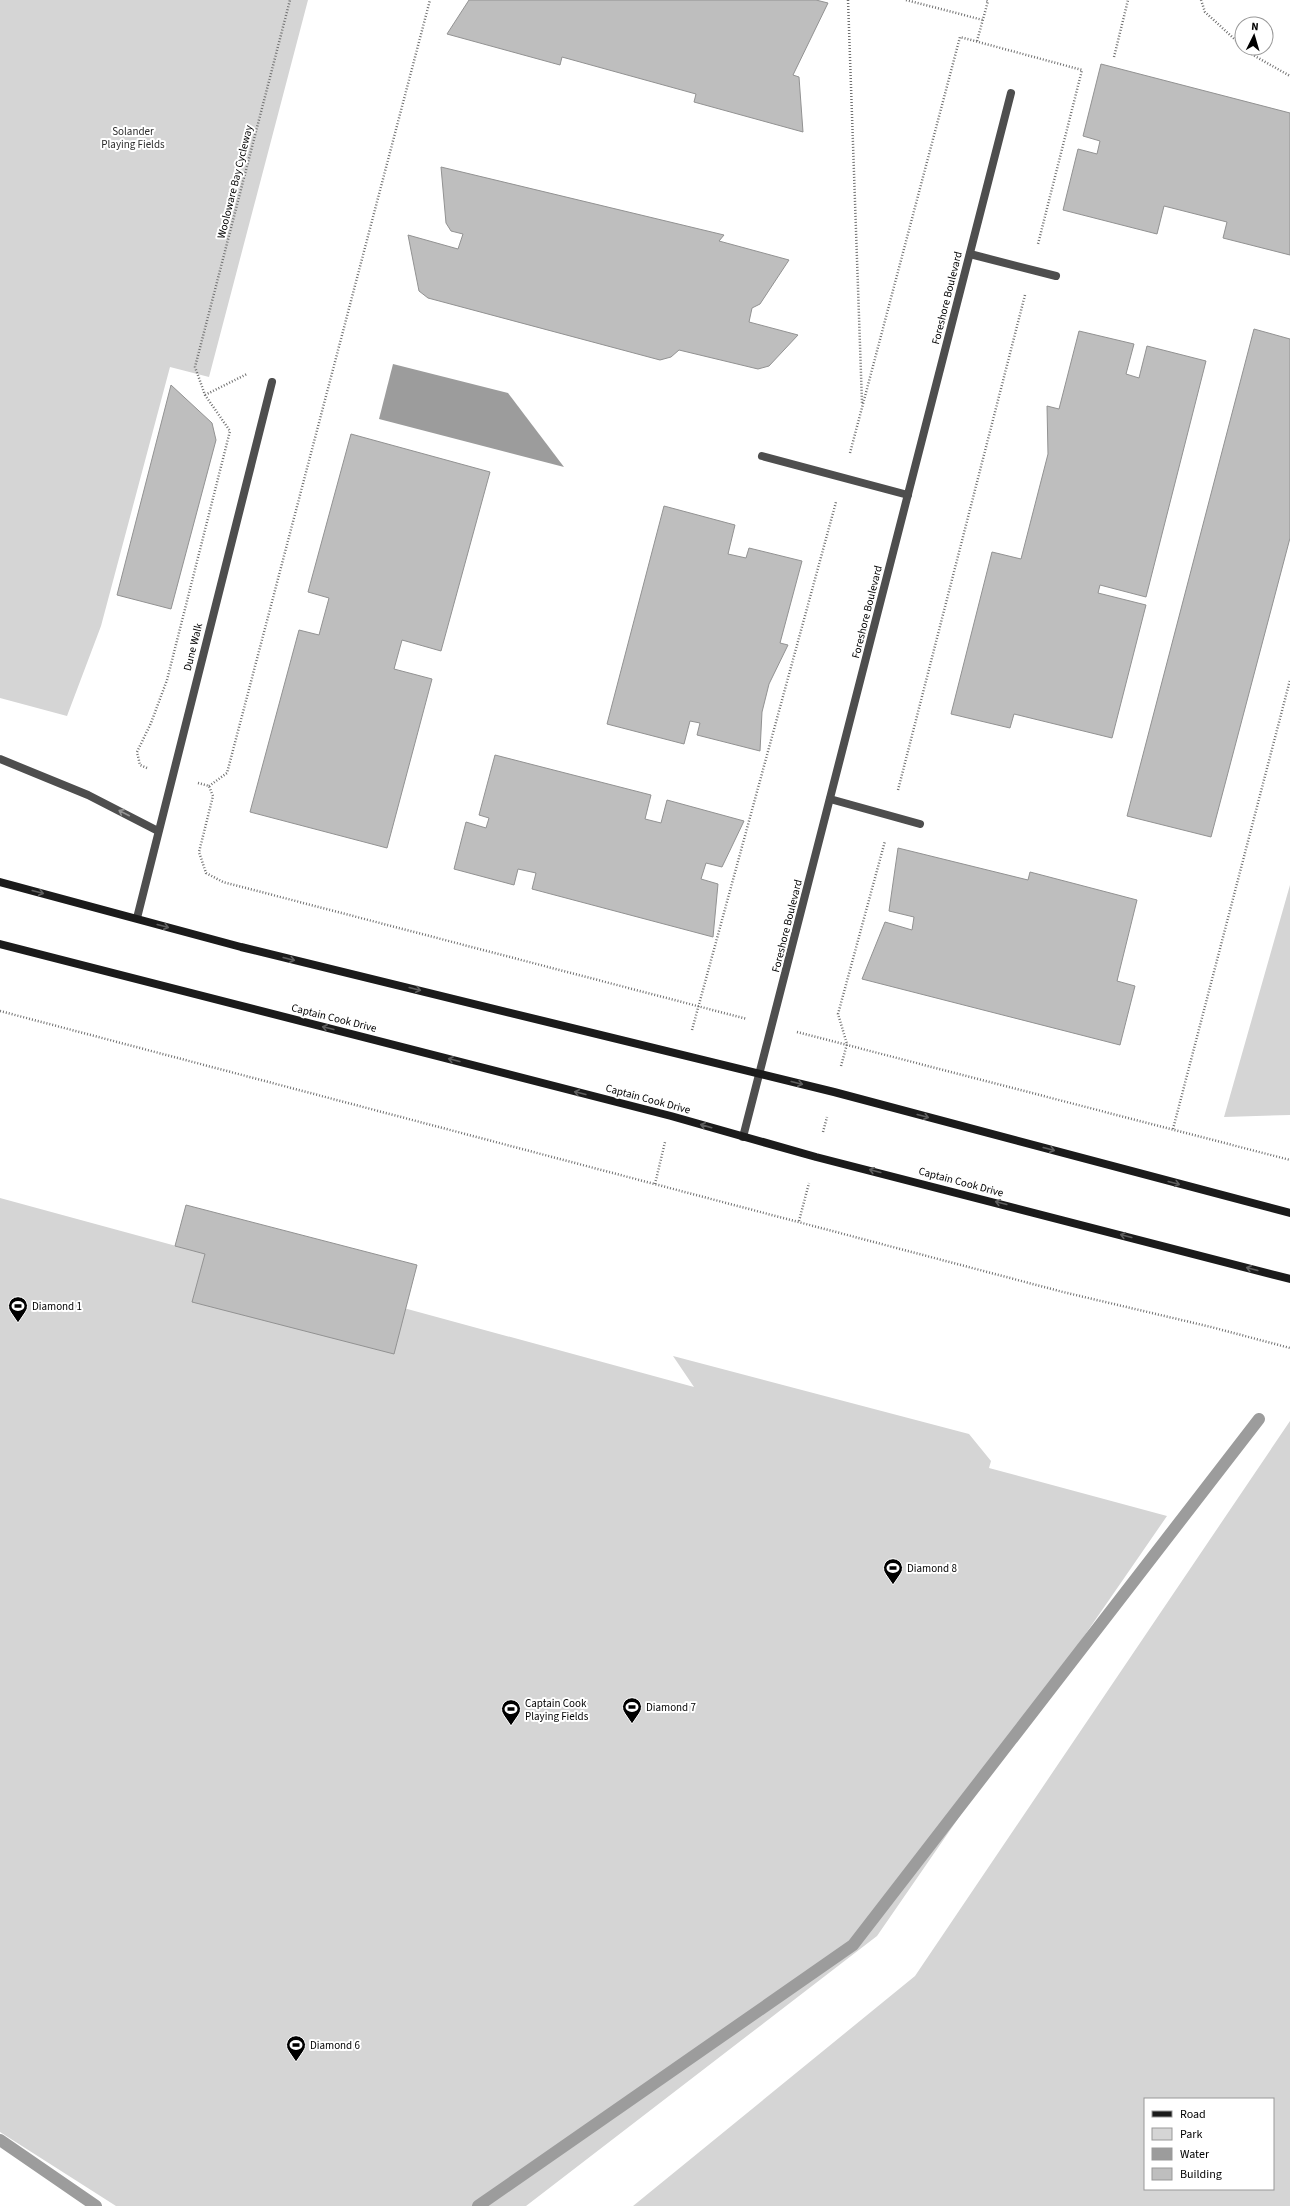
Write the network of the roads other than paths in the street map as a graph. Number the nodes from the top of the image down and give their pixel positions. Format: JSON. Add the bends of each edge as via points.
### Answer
{"nodes":[{"id":1,"x":1011,"y":93,"type":"dead end"},
{"id":2,"x":970,"y":254,"type":"junction"},
{"id":3,"x":1056,"y":276,"type":"dead end"},
{"id":4,"x":272,"y":382,"type":"road end"},
{"id":5,"x":762,"y":456,"type":"dead end"},
{"id":6,"x":908,"y":495,"type":"junction"},
{"id":7,"x":0,"y":760,"type":"edge"},
{"id":8,"x":830,"y":799,"type":"junction"},
{"id":9,"x":920,"y":824,"type":"dead end"},
{"id":10,"x":158,"y":831,"type":"junction"},
{"id":11,"x":0,"y":882,"type":"edge"},
{"id":12,"x":137,"y":918,"type":"junction"},
{"id":13,"x":0,"y":944,"type":"edge"},
{"id":14,"x":759,"y":1074,"type":"junction"},
{"id":15,"x":743,"y":1137,"type":"junction"},
{"id":16,"x":1290,"y":1213,"type":"edge"},
{"id":17,"x":1290,"y":1279,"type":"edge"}],
"edges":[{"from":1,"to":2,"type":"street","name":"Foreshore Boulevard"},
{"from":2,"to":3,"type":"street"},
{"from":2,"to":6,"type":"street","name":"Foreshore Boulevard"},
{"from":4,"to":10,"type":"street","name":"Dune Walk"},
{"from":5,"to":6,"type":"street"},
{"from":6,"to":8,"type":"street","name":"Foreshore Boulevard"},
{"from":10,"to":7,"type":"street","one_way":true,"via":[[88,795]]},
{"from":8,"to":9,"type":"street"},
{"from":8,"to":14,"type":"street","name":"Foreshore Boulevard"},
{"from":10,"to":12,"type":"street","name":"Dune Walk"},
{"from":11,"to":12,"type":"main road","one_way":true},
{"from":12,"to":14,"type":"main road","one_way":true,"via":[[241,947]]},
{"from":15,"to":13,"type":"main road","name":"Captain Cook Drive","one_way":true,"via":[[671,1116]]},
{"from":14,"to":15,"type":"street","name":"Foreshore Boulevard"},
{"from":14,"to":16,"type":"main road","one_way":true},
{"from":17,"to":15,"type":"main road","name":"Captain Cook Drive","one_way":true}]}
